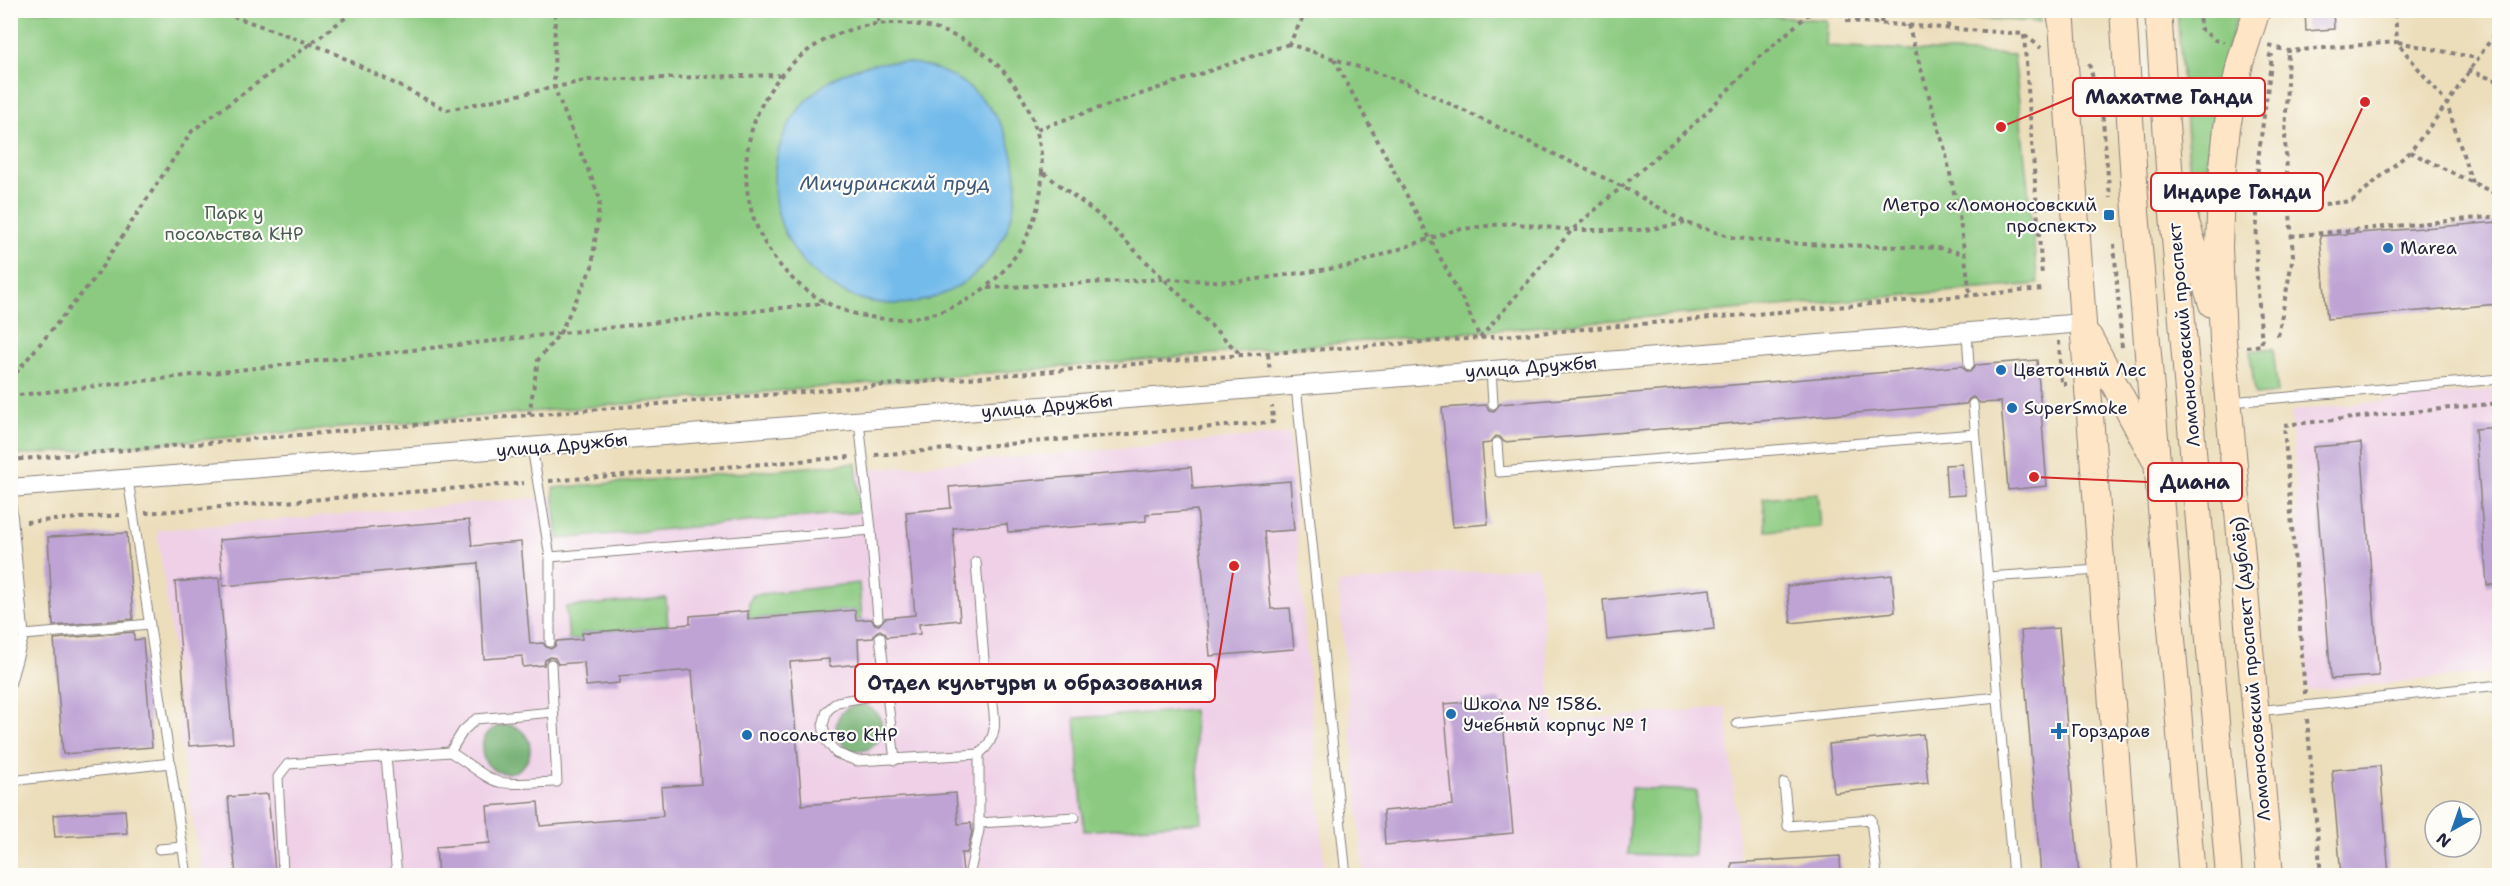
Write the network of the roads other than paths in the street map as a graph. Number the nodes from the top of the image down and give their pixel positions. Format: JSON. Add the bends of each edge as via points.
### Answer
{"nodes":[{"id":1,"x":2059,"y":10,"type":"edge"},
{"id":2,"x":2123,"y":10,"type":"edge"},
{"id":3,"x":2158,"y":10,"type":"edge"},
{"id":4,"x":2257,"y":10,"type":"edge"},
{"id":5,"x":2169,"y":167,"type":"junction"},
{"id":6,"x":2083,"y":323,"type":"junction"},
{"id":7,"x":1967,"y":333,"type":"junction"},
{"id":8,"x":2223,"y":340,"type":"junction"},
{"id":9,"x":1969,"y":365,"type":"dead end"},
{"id":10,"x":1491,"y":370,"type":"junction"},
{"id":11,"x":2499,"y":379,"type":"edge"},
{"id":12,"x":1296,"y":386,"type":"junction"},
{"id":13,"x":2228,"y":402,"type":"junction"},
{"id":14,"x":1493,"y":404,"type":"dead end"},
{"id":15,"x":1972,"y":404,"type":"dead end"},
{"id":16,"x":859,"y":421,"type":"junction"},
{"id":17,"x":1975,"y":434,"type":"junction"},
{"id":18,"x":1497,"y":443,"type":"dead end"},
{"id":19,"x":532,"y":447,"type":"junction"},
{"id":20,"x":2158,"y":466,"type":"junction"},
{"id":21,"x":128,"y":479,"type":"junction"},
{"id":22,"x":10,"y":490,"type":"edge"},
{"id":23,"x":871,"y":530,"type":"junction"},
{"id":24,"x":550,"y":557,"type":"junction"},
{"id":25,"x":976,"y":562,"type":"dead end"},
{"id":26,"x":2101,"y":570,"type":"junction"},
{"id":27,"x":1987,"y":577,"type":"junction"},
{"id":28,"x":878,"y":618,"type":"dead end"},
{"id":29,"x":150,"y":624,"type":"junction"},
{"id":30,"x":24,"y":635,"type":"junction"},
{"id":31,"x":880,"y":637,"type":"dead end"},
{"id":32,"x":550,"y":642,"type":"dead end"},
{"id":33,"x":551,"y":664,"type":"dead end"},
{"id":34,"x":1185,"y":669,"type":"dead end"},
{"id":35,"x":988,"y":684,"type":"junction"},
{"id":36,"x":10,"y":685,"type":"edge"},
{"id":37,"x":2499,"y":685,"type":"edge"},
{"id":38,"x":888,"y":693,"type":"junction"},
{"id":39,"x":1998,"y":697,"type":"junction"},
{"id":40,"x":553,"y":711,"type":"junction"},
{"id":41,"x":2254,"y":712,"type":"junction"},
{"id":42,"x":1737,"y":723,"type":"dead end"},
{"id":43,"x":450,"y":752,"type":"junction"},
{"id":44,"x":979,"y":754,"type":"junction"},
{"id":45,"x":386,"y":757,"type":"junction"},
{"id":46,"x":895,"y":760,"type":"junction"},
{"id":47,"x":171,"y":763,"type":"junction"},
{"id":48,"x":10,"y":781,"type":"edge"},
{"id":49,"x":1784,"y":783,"type":"dead end"},
{"id":50,"x":1075,"y":817,"type":"dead end"},
{"id":51,"x":979,"y":823,"type":"junction"},
{"id":52,"x":183,"y":847,"type":"junction"},
{"id":53,"x":159,"y":849,"type":"dead end"},
{"id":54,"x":2270,"y":873,"type":"edge"},
{"id":55,"x":187,"y":876,"type":"edge"},
{"id":56,"x":280,"y":876,"type":"edge"},
{"id":57,"x":397,"y":876,"type":"edge"},
{"id":58,"x":969,"y":876,"type":"edge"},
{"id":59,"x":1346,"y":876,"type":"edge"},
{"id":60,"x":1877,"y":876,"type":"edge"},
{"id":61,"x":2013,"y":876,"type":"edge"},
{"id":62,"x":2125,"y":876,"type":"edge"},
{"id":63,"x":2192,"y":876,"type":"edge"},
{"id":64,"x":2229,"y":876,"type":"edge"}],
"edges":[{"from":1,"to":6,"type":"main road"},
{"from":2,"to":20,"type":"main road","name":"Ломоносовский проспект"},
{"from":3,"to":5,"type":"main road","name":"Ломоносовский проспект"},
{"from":4,"to":8,"type":"main road","name":"Ломоносовский проспект (дублёр)","via":[[2240,63],[2221,186]]},
{"from":5,"to":8,"type":"main road"},
{"from":5,"to":64,"type":"main road","name":"Ломоносовский проспект"},
{"from":6,"to":7,"type":"street","name":"улица Дружбы"},
{"from":6,"to":20,"type":"main road"},
{"from":6,"to":26,"type":"main road"},
{"from":7,"to":9,"type":"lane"},
{"from":7,"to":10,"type":"street","name":"улица Дружбы"},
{"from":8,"to":13,"type":"main road","name":"Ломоносовский проспект (дублёр)"},
{"from":10,"to":12,"type":"street","name":"улица Дружбы"},
{"from":10,"to":14,"type":"lane"},
{"from":11,"to":13,"type":"lane"},
{"from":12,"to":16,"type":"street","name":"улица Дружбы"},
{"from":12,"to":59,"type":"lane"},
{"from":13,"to":41,"type":"main road","name":"Ломоносовский проспект (дублёр)"},
{"from":15,"to":17,"type":"lane"},
{"from":16,"to":19,"type":"street","name":"улица Дружбы"},
{"from":16,"to":23,"type":"lane"},
{"from":17,"to":18,"type":"lane","via":[[1499,472]]},
{"from":17,"to":27,"type":"lane"},
{"from":19,"to":21,"type":"street","name":"улица Дружбы"},
{"from":19,"to":24,"type":"lane"},
{"from":20,"to":63,"type":"main road","name":"Ломоносовский проспект"},
{"from":21,"to":22,"type":"street","name":"улица Дружбы"},
{"from":21,"to":29,"type":"lane"},
{"from":22,"to":30,"type":"lane"},
{"from":23,"to":24,"type":"lane"},
{"from":23,"to":28,"type":"lane"},
{"from":24,"to":32,"type":"lane"},
{"from":25,"to":35,"type":"lane"},
{"from":26,"to":27,"type":"lane"},
{"from":26,"to":62,"type":"main road"},
{"from":27,"to":39,"type":"lane"},
{"from":29,"to":30,"type":"lane"},
{"from":29,"to":47,"type":"lane"},
{"from":30,"to":36,"type":"lane"},
{"from":31,"to":38,"type":"lane"},
{"from":33,"to":40,"type":"lane"},
{"from":34,"to":35,"type":"lane"},
{"from":35,"to":38,"type":"lane"},
{"from":35,"to":44,"type":"lane","via":[[995,732],[990,746]]},
{"from":37,"to":41,"type":"lane"},
{"from":38,"to":46,"type":"lane"},
{"from":38,"to":46,"type":"lane","via":[[837,702],[827,711],[823,725],[826,740],[836,753],[857,761]]},
{"from":39,"to":42,"type":"lane"},
{"from":39,"to":61,"type":"lane"},
{"from":40,"to":43,"type":"lane","via":[[476,719]]},
{"from":40,"to":43,"type":"lane","via":[[557,782],[499,782]]},
{"from":41,"to":54,"type":"main road","name":"Ломоносовский проспект (дублёр)"},
{"from":43,"to":45,"type":"lane"},
{"from":44,"to":46,"type":"lane"},
{"from":44,"to":51,"type":"lane"},
{"from":45,"to":56,"type":"lane","via":[[288,764],[278,777],[283,872]]},
{"from":45,"to":57,"type":"lane"},
{"from":47,"to":48,"type":"lane"},
{"from":47,"to":52,"type":"lane"},
{"from":49,"to":60,"type":"lane","via":[[1788,826],[1871,819]]},
{"from":50,"to":51,"type":"lane"},
{"from":51,"to":58,"type":"lane"},
{"from":52,"to":53,"type":"lane"},
{"from":52,"to":55,"type":"lane"}]}
